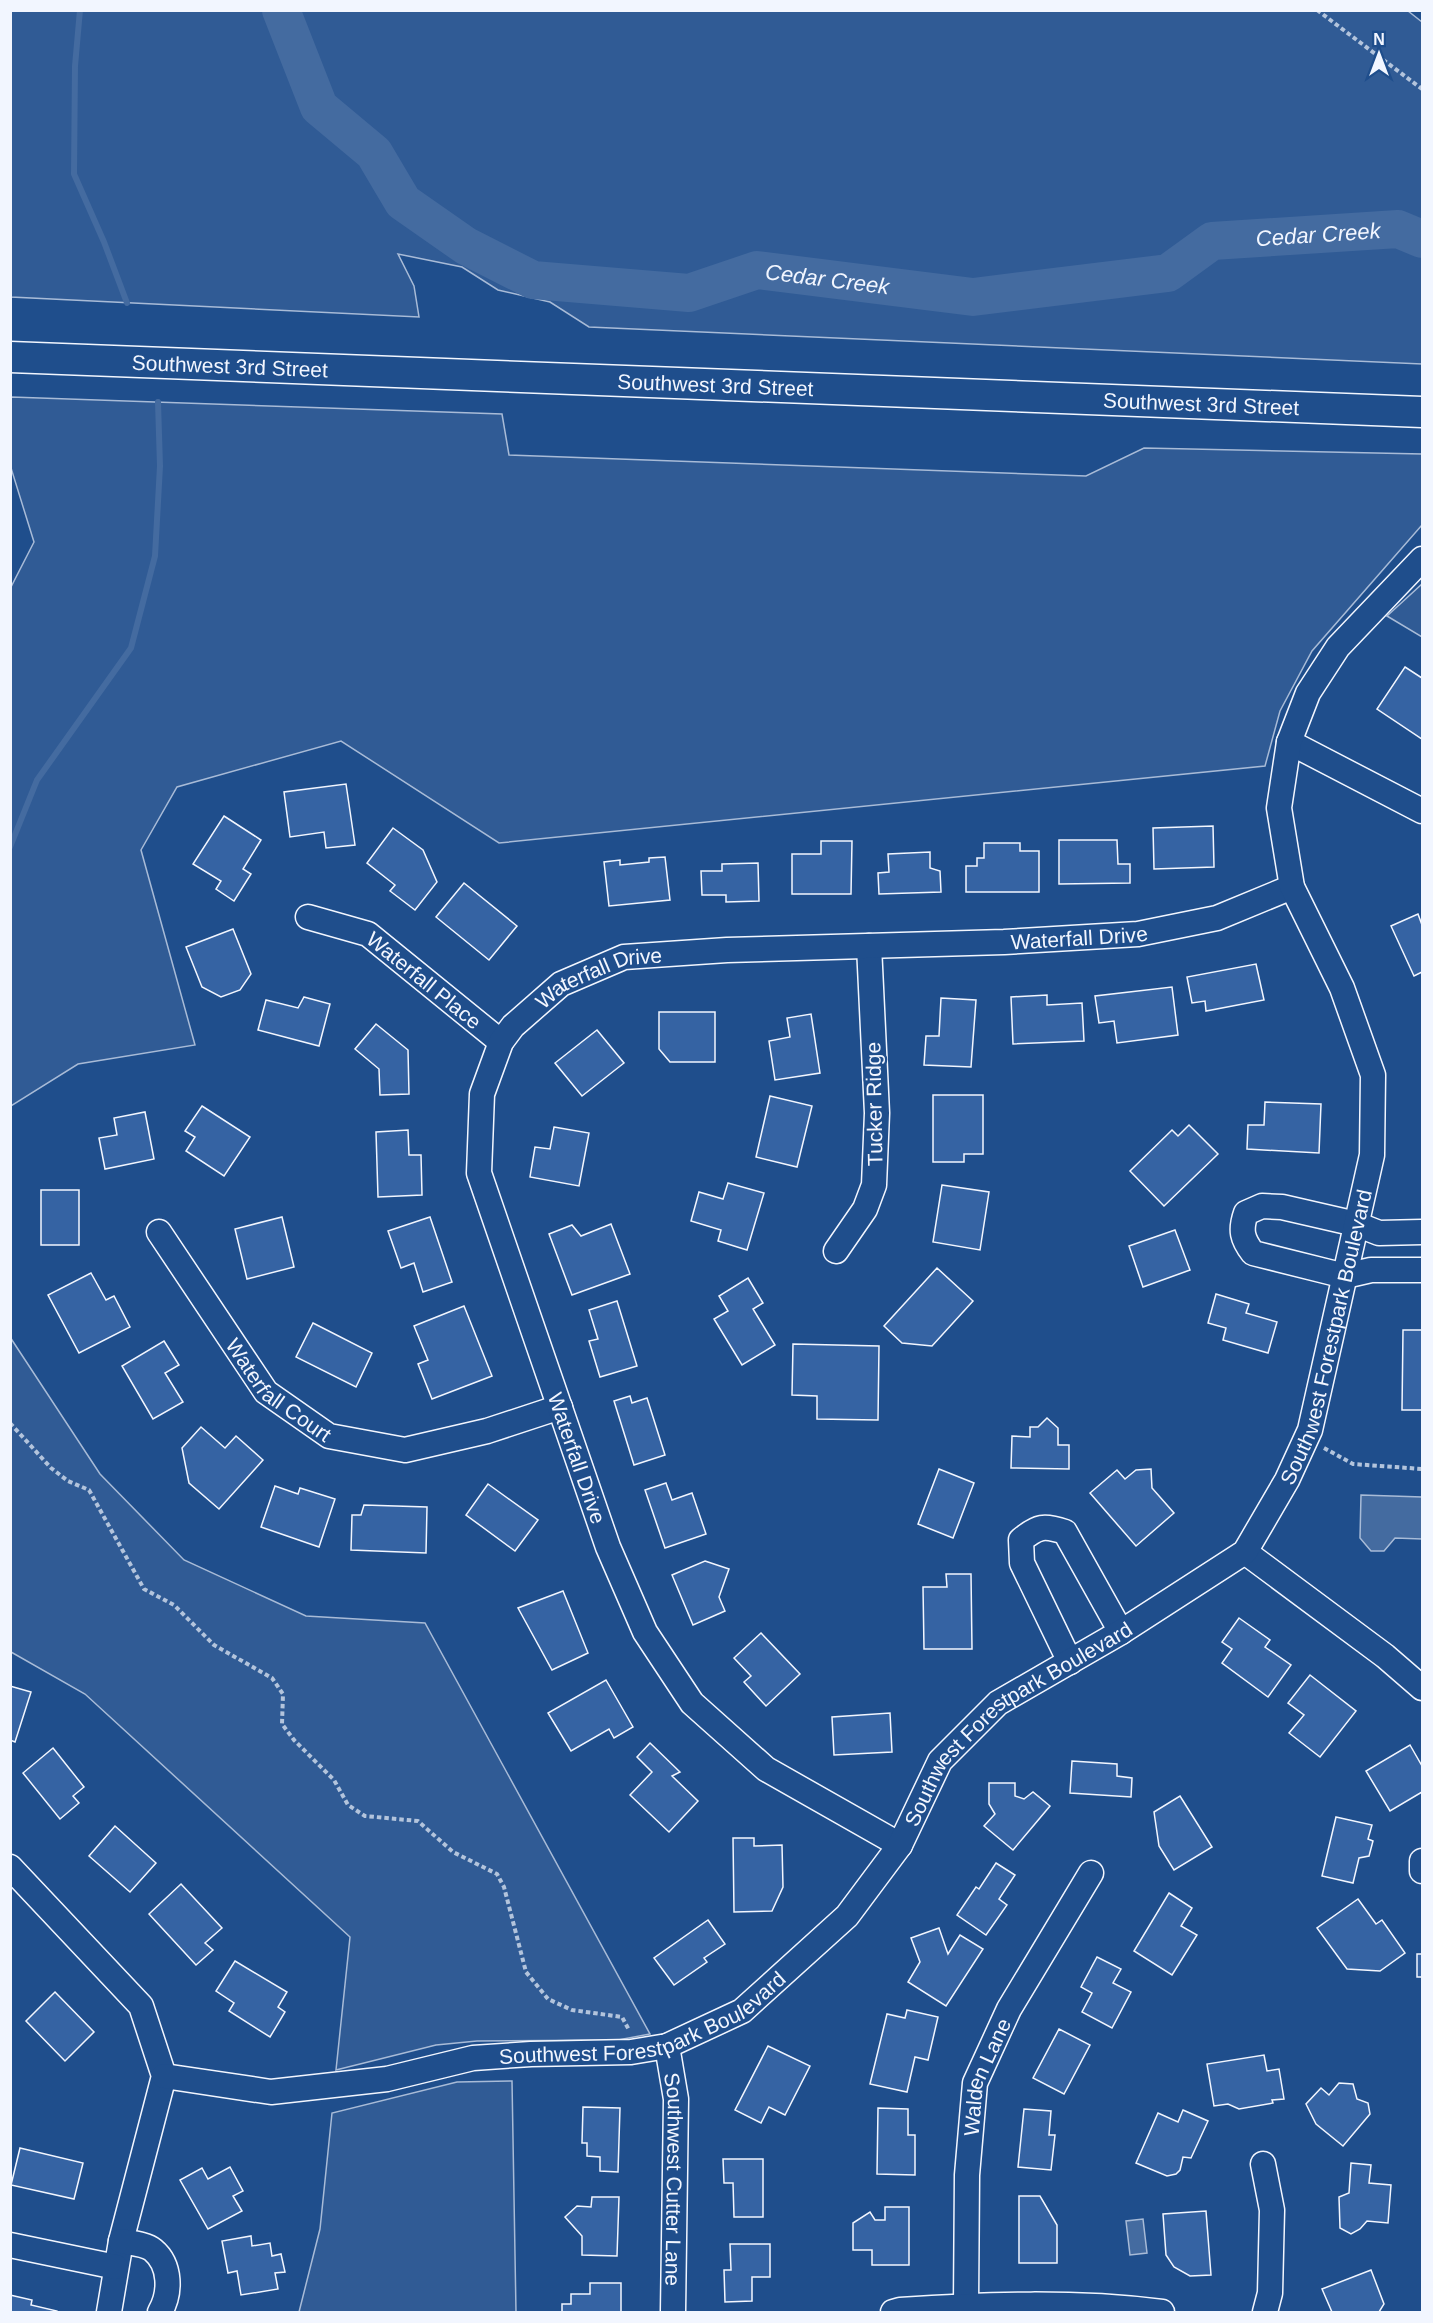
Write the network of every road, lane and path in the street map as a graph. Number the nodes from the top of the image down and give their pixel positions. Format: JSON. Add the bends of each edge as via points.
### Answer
{"nodes":[{"id":1,"x":1317,"y":10,"type":"edge"},
{"id":2,"x":1422,"y":89,"type":"edge"},
{"id":3,"x":10,"y":357,"type":"edge"},
{"id":4,"x":1422,"y":412,"type":"edge"},
{"id":5,"x":1422,"y":559,"type":"edge"},
{"id":6,"x":1289,"y":742,"type":"junction"},
{"id":7,"x":1422,"y":811,"type":"edge"},
{"id":8,"x":1292,"y":887,"type":"junction"},
{"id":9,"x":308,"y":917,"type":"dead end"},
{"id":10,"x":869,"y":946,"type":"junction"},
{"id":11,"x":501,"y":1042,"type":"junction"},
{"id":12,"x":1356,"y":1224,"type":"junction"},
{"id":13,"x":159,"y":1232,"type":"dead end"},
{"id":14,"x":1422,"y":1232,"type":"edge"},
{"id":15,"x":836,"y":1251,"type":"dead end"},
{"id":16,"x":1422,"y":1270,"type":"edge"},
{"id":17,"x":1345,"y":1275,"type":"junction"},
{"id":18,"x":560,"y":1407,"type":"junction"},
{"id":19,"x":10,"y":1423,"type":"edge"},
{"id":20,"x":1324,"y":1448,"type":"dead end"},
{"id":21,"x":1422,"y":1469,"type":"edge"},
{"id":22,"x":1245,"y":1552,"type":"junction"},
{"id":23,"x":1121,"y":1632,"type":"junction"},
{"id":24,"x":1070,"y":1662,"type":"junction"},
{"id":25,"x":1422,"y":1688,"type":"edge"},
{"id":26,"x":900,"y":1845,"type":"junction"},
{"id":27,"x":1422,"y":1861,"type":"edge"},
{"id":28,"x":10,"y":1867,"type":"edge"},
{"id":29,"x":1422,"y":1871,"type":"edge"},
{"id":30,"x":1090,"y":1873,"type":"dead end"},
{"id":31,"x":630,"y":2037,"type":"dead end"},
{"id":32,"x":666,"y":2046,"type":"junction"},
{"id":33,"x":164,"y":2076,"type":"junction"},
{"id":34,"x":1263,"y":2164,"type":"dead end"},
{"id":35,"x":121,"y":2241,"type":"junction"},
{"id":36,"x":10,"y":2245,"type":"edge"},
{"id":37,"x":116,"y":2267,"type":"junction"},
{"id":38,"x":966,"y":2305,"type":"junction"},
{"id":39,"x":109,"y":2313,"type":"edge"},
{"id":40,"x":160,"y":2313,"type":"edge"},
{"id":41,"x":673,"y":2313,"type":"edge"},
{"id":42,"x":893,"y":2313,"type":"edge"},
{"id":43,"x":1162,"y":2313,"type":"edge"},
{"id":44,"x":1265,"y":2313,"type":"edge"}],
"edges":[{"from":1,"to":2,"type":"path"},
{"from":3,"to":4,"type":"main road","name":"Southwest 3rd Street"},
{"from":5,"to":6,"type":"street","via":[[1338,648],[1308,693]]},
{"from":6,"to":7,"type":"street"},
{"from":6,"to":8,"type":"street","via":[[1278,808]]},
{"from":8,"to":10,"type":"street","name":"Waterfall Drive","via":[[1217,918],[1138,934]]},
{"from":8,"to":12,"type":"street","name":"Southwest Forestpark Boulevard","via":[[1342,988],[1373,1075],[1372,1155]]},
{"from":9,"to":11,"type":"street","name":"Waterfall Place","via":[[368,934]]},
{"from":10,"to":11,"type":"street","name":"Waterfall Drive","via":[[624,957],[561,984],[513,1026]]},
{"from":10,"to":15,"type":"street","name":"Tucker Ridge","via":[[877,1113],[874,1185],[865,1209]]},
{"from":11,"to":18,"type":"street","name":"Waterfall Drive","via":[[482,1094],[479,1173]]},
{"from":12,"to":14,"type":"street","via":[[1379,1233]]},
{"from":12,"to":17,"type":"street","name":"Southwest Forestpark Boulevard"},
{"from":12,"to":17,"type":"street","via":[[1262,1206],[1246,1213],[1241,1227],[1244,1241],[1253,1252]]},
{"from":13,"to":18,"type":"street","name":"Waterfall Court","via":[[266,1392],[329,1436],[405,1450],[487,1431]]},
{"from":16,"to":17,"type":"street","via":[[1371,1270]]},
{"from":17,"to":22,"type":"street","name":"Southwest Forestpark Boulevard","via":[[1310,1430]]},
{"from":18,"to":26,"type":"street","name":"Waterfall Drive","via":[[608,1547],[645,1632],[692,1703],[766,1769]]},
{"from":19,"to":31,"type":"path","via":[[51,1468],[89,1490],[144,1589],[174,1605],[214,1645],[272,1678],[283,1694],[282,1724],[334,1780],[348,1805],[365,1816],[418,1821],[453,1852],[497,1874],[504,1887],[526,1972],[548,1999],[572,2010],[622,2017]]},
{"from":20,"to":21,"type":"path","via":[[1353,1464]]},
{"from":22,"to":23,"type":"street","name":"Southwest Forestpark Boulevard"},
{"from":22,"to":25,"type":"street"},
{"from":23,"to":24,"type":"street","name":"Southwest Forestpark Boulevard"},
{"from":23,"to":24,"type":"street","via":[[1065,1532],[1048,1526],[1033,1530],[1021,1540],[1022,1563]]},
{"from":24,"to":26,"type":"street","name":"Southwest Forestpark Boulevard","via":[[998,1703],[940,1761]]},
{"from":26,"to":32,"type":"street","name":"Southwest Forestpark Boulevard","via":[[847,1916],[742,2011]]},
{"from":27,"to":29,"type":"street"},
{"from":28,"to":33,"type":"street","via":[[141,2006]]},
{"from":30,"to":38,"type":"street","name":"Walden Lane","via":[[1009,2009],[975,2083],[967,2175]]},
{"from":32,"to":33,"type":"street","name":"Southwest Forestpark Boulevard","via":[[631,2052],[473,2058],[387,2079],[271,2092]]},
{"from":32,"to":41,"type":"street","name":"Southwest Cutter Lane","via":[[676,2099]]},
{"from":33,"to":35,"type":"street"},
{"from":34,"to":44,"type":"street","via":[[1272,2210],[1270,2294]]},
{"from":35,"to":37,"type":"street"},
{"from":35,"to":40,"type":"street","via":[[152,2248],[166,2264],[165,2305]]},
{"from":36,"to":37,"type":"street"},
{"from":37,"to":39,"type":"street"},
{"from":38,"to":42,"type":"street"},
{"from":38,"to":43,"type":"street","via":[[1121,2307]]}]}
